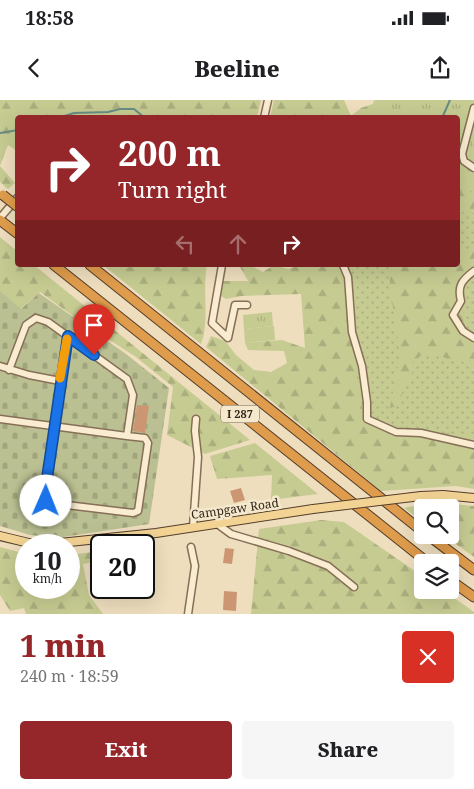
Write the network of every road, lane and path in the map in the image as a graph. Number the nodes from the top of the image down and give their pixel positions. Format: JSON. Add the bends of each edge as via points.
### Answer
{"nodes":[{"id":1,"x":268,"y":100,"type":"edge"},
{"id":2,"x":472,"y":100,"type":"edge"},
{"id":3,"x":474,"y":106,"type":"edge"},
{"id":4,"x":265,"y":115,"type":"edge"},
{"id":5,"x":474,"y":168,"type":"edge"},
{"id":6,"x":1,"y":194,"type":"edge"},
{"id":7,"x":15,"y":201,"type":"edge"},
{"id":8,"x":15,"y":205,"type":"edge"},
{"id":9,"x":0,"y":219,"type":"edge"},
{"id":10,"x":15,"y":232,"type":"edge"},
{"id":11,"x":57,"y":267,"type":"edge"},
{"id":12,"x":92,"y":267,"type":"edge"},
{"id":13,"x":222,"y":267,"type":"edge"},
{"id":14,"x":344,"y":267,"type":"edge"},
{"id":15,"x":474,"y":271,"type":"edge"},
{"id":16,"x":247,"y":305,"type":"dead end"},
{"id":17,"x":68,"y":336,"type":"junction"},
{"id":18,"x":474,"y":338,"type":"edge"},
{"id":19,"x":0,"y":366,"type":"edge"},
{"id":20,"x":9,"y":370,"type":"junction"},
{"id":21,"x":60,"y":381,"type":"junction"},
{"id":22,"x":0,"y":419,"type":"edge"},
{"id":23,"x":196,"y":419,"type":"dead end"},
{"id":24,"x":54,"y":426,"type":"junction"},
{"id":25,"x":127,"y":436,"type":"junction"},
{"id":26,"x":474,"y":445,"type":"edge"},
{"id":27,"x":474,"y":498,"type":"edge"},
{"id":28,"x":216,"y":523,"type":"junction"},
{"id":29,"x":414,"y":525,"type":"edge"},
{"id":30,"x":194,"y":527,"type":"junction"},
{"id":31,"x":0,"y":536,"type":"edge"},
{"id":32,"x":440,"y":544,"type":"edge"},
{"id":33,"x":191,"y":547,"type":"dead end"},
{"id":34,"x":417,"y":554,"type":"edge"},
{"id":35,"x":474,"y":570,"type":"edge"},
{"id":36,"x":459,"y":586,"type":"edge"},
{"id":37,"x":354,"y":587,"type":"dead end"},
{"id":38,"x":474,"y":597,"type":"edge"},
{"id":39,"x":188,"y":614,"type":"edge"}],
"edges":[{"from":1,"to":4,"type":"street"},
{"from":2,"to":3,"type":"street"},
{"from":3,"to":5,"type":"street","via":[[462,154],[464,161]]},
{"from":6,"to":8,"type":"highway","bridge":true},
{"from":7,"to":9,"type":"street"},
{"from":9,"to":10,"type":"highway"},
{"from":11,"to":34,"type":"highway","number":"I 287"},
{"from":12,"to":29,"type":"highway","number":"I 287"},
{"from":13,"to":16,"type":"street","via":[[212,323],[228,338],[235,305]]},
{"from":14,"to":26,"type":"street","via":[[348,277],[352,332],[362,366],[367,419],[396,432],[421,433]]},
{"from":15,"to":18,"type":"street","via":[[463,280],[459,290],[461,301],[453,312],[463,331]]},
{"from":17,"to":20,"type":"street","via":[[48,322],[36,318],[31,320],[26,325]]},
{"from":17,"to":21,"type":"street"},
{"from":17,"to":25,"type":"street","via":[[127,379],[132,395]]},
{"from":19,"to":20,"type":"street"},
{"from":20,"to":21,"type":"street"},
{"from":21,"to":24,"type":"street"},
{"from":22,"to":24,"type":"street"},
{"from":23,"to":30,"type":"street","via":[[198,457]]},
{"from":24,"to":25,"type":"street"},
{"from":24,"to":25,"type":"street","via":[[46,501],[133,513],[138,511],[148,443],[145,438]]},
{"from":27,"to":28,"type":"main road","name":"Campgaw Road","bridge":true,"via":[[420,496]]},
{"from":28,"to":30,"type":"main road","name":"Campgaw Road"},
{"from":28,"to":37,"type":"street","via":[[231,534],[328,566]]},
{"from":30,"to":31,"type":"main road","name":"Campgaw Road","via":[[50,544]]},
{"from":32,"to":35,"type":"highway"},
{"from":33,"to":39,"type":"street","via":[[195,566]]},
{"from":36,"to":38,"type":"highway"}]}
